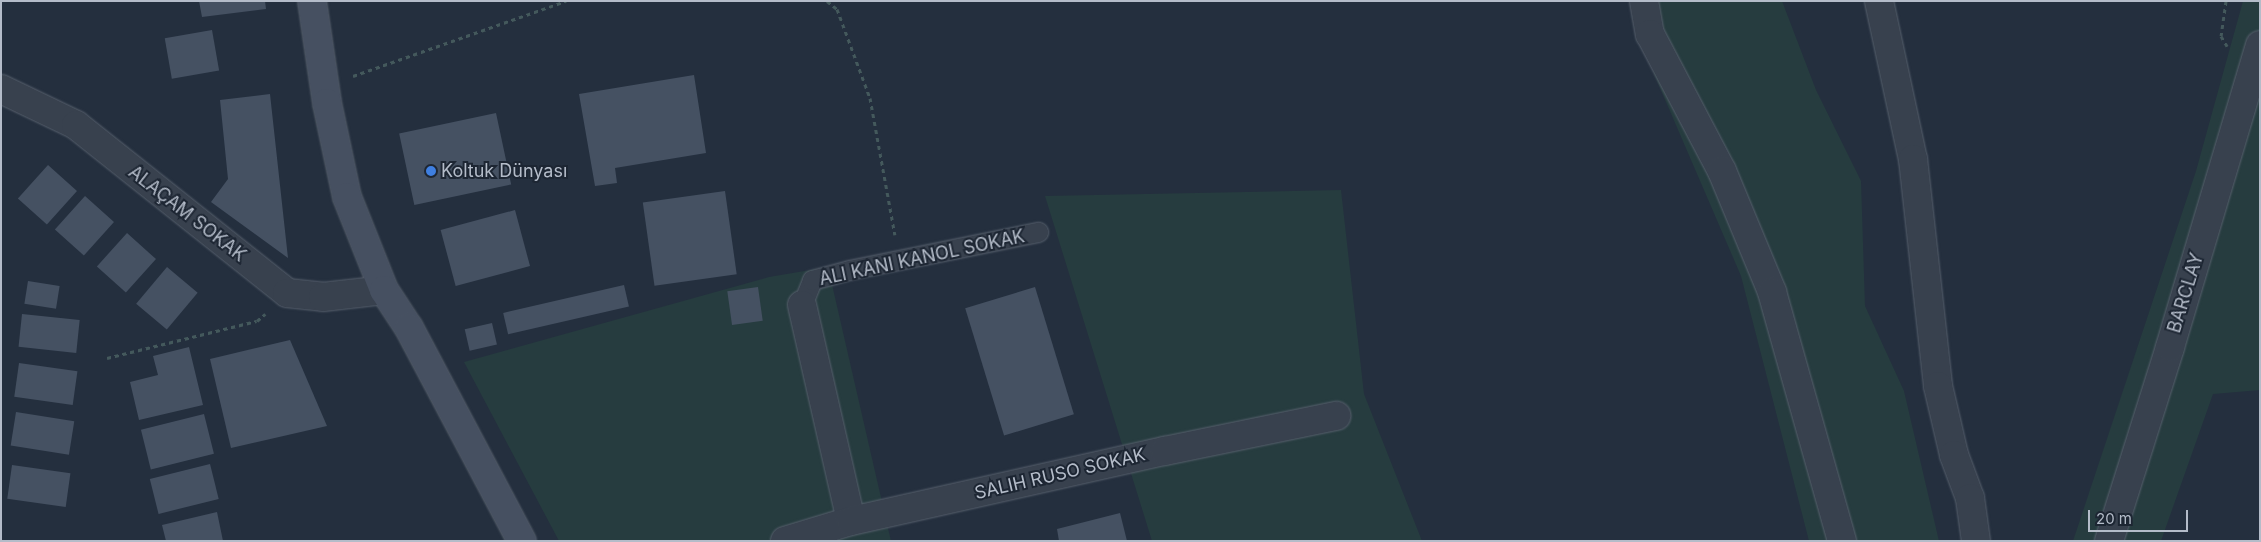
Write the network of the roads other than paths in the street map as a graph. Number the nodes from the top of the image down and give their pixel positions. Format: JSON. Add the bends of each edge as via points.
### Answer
{"nodes":[{"id":1,"x":312,"y":1,"type":"edge"},
{"id":2,"x":1644,"y":1,"type":"edge"},
{"id":3,"x":1879,"y":1,"type":"edge"},
{"id":4,"x":2260,"y":45,"type":"edge"},
{"id":5,"x":1,"y":89,"type":"edge"},
{"id":6,"x":1038,"y":232,"type":"dead end"},
{"id":7,"x":384,"y":290,"type":"junction"},
{"id":8,"x":802,"y":305,"type":"joint"},
{"id":9,"x":1336,"y":416,"type":"dead end"},
{"id":10,"x":850,"y":521,"type":"junction"},
{"id":11,"x":522,"y":541,"type":"edge"},
{"id":12,"x":785,"y":541,"type":"edge"},
{"id":13,"x":1842,"y":541,"type":"edge"},
{"id":14,"x":1976,"y":541,"type":"edge"},
{"id":15,"x":2109,"y":541,"type":"edge"}],
"edges":[{"from":1,"to":7,"type":"street","via":[[347,197]]},
{"from":2,"to":13,"type":"street","via":[[1650,34],[1722,171],[1772,292]]},
{"from":3,"to":14,"type":"street","via":[[1913,159],[1938,386],[1954,455],[1970,498]]},
{"from":4,"to":15,"type":"street","name":"BARCLAY"},
{"from":5,"to":7,"type":"street","name":"ALAÇAM SOKAK","via":[[76,125],[287,293],[324,297]]},
{"from":6,"to":8,"type":"lane","name":"ALI KANI KANOL SOKAK","via":[[812,280]]},
{"from":7,"to":11,"type":"street","via":[[409,328]]},
{"from":8,"to":10,"type":"street","name":"ALI KANI KANOL SOKAK"},
{"from":9,"to":10,"type":"street","name":"SALIH RUSO SOKAK"},
{"from":10,"to":12,"type":"street","name":"SALIH RUSO SOKAK"}]}
